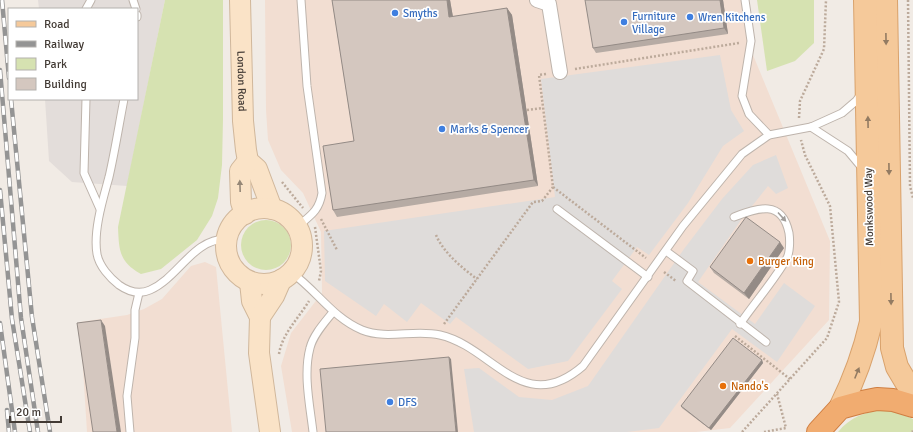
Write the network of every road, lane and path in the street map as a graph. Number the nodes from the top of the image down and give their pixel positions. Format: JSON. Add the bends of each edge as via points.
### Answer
{"nodes":[{"id":1,"x":240,"y":0,"type":"edge"},
{"id":2,"x":301,"y":0,"type":"edge"},
{"id":3,"x":537,"y":0,"type":"edge"},
{"id":4,"x":745,"y":0,"type":"edge"},
{"id":5,"x":826,"y":0,"type":"edge"},
{"id":6,"x":865,"y":0,"type":"edge"},
{"id":7,"x":886,"y":0,"type":"edge"},
{"id":8,"x":908,"y":0,"type":"edge"},
{"id":9,"x":913,"y":20,"type":"edge"},
{"id":10,"x":908,"y":21,"type":"junction"},
{"id":11,"x":751,"y":41,"type":"junction"},
{"id":12,"x":560,"y":72,"type":"junction"},
{"id":13,"x":867,"y":84,"type":"junction"},
{"id":14,"x":86,"y":100,"type":"edge"},
{"id":15,"x":124,"y":100,"type":"edge"},
{"id":16,"x":543,"y":108,"type":"junction"},
{"id":17,"x":527,"y":110,"type":"dead end"},
{"id":18,"x":811,"y":127,"type":"junction"},
{"id":19,"x":798,"y":129,"type":"junction"},
{"id":20,"x":769,"y":135,"type":"junction"},
{"id":21,"x":248,"y":161,"type":"junction"},
{"id":22,"x":868,"y":175,"type":"junction"},
{"id":23,"x":913,"y":198,"type":"edge"},
{"id":24,"x":557,"y":208,"type":"dead end"},
{"id":25,"x":100,"y":209,"type":"junction"},
{"id":26,"x":272,"y":209,"type":"junction"},
{"id":27,"x":316,"y":210,"type":"junction"},
{"id":28,"x":245,"y":214,"type":"junction"},
{"id":29,"x":734,"y":217,"type":"dead end"},
{"id":30,"x":297,"y":227,"type":"junction"},
{"id":31,"x":436,"y":235,"type":"dead end"},
{"id":32,"x":226,"y":239,"type":"junction"},
{"id":33,"x":337,"y":250,"type":"dead end"},
{"id":34,"x":666,"y":251,"type":"junction"},
{"id":35,"x":287,"y":277,"type":"junction"},
{"id":36,"x":648,"y":277,"type":"junction"},
{"id":37,"x":477,"y":279,"type":"junction"},
{"id":38,"x":250,"y":282,"type":"junction"},
{"id":39,"x":139,"y":293,"type":"junction"},
{"id":40,"x":333,"y":312,"type":"junction"},
{"id":41,"x":260,"y":316,"type":"junction"},
{"id":42,"x":740,"y":324,"type":"junction"},
{"id":43,"x":730,"y":332,"type":"dead end"},
{"id":44,"x":441,"y":335,"type":"junction"},
{"id":45,"x":766,"y":342,"type":"dead end"},
{"id":46,"x":790,"y":379,"type":"junction"},
{"id":47,"x":777,"y":394,"type":"junction"},
{"id":48,"x":913,"y":394,"type":"edge"},
{"id":49,"x":913,"y":406,"type":"edge"},
{"id":50,"x":840,"y":408,"type":"junction"},
{"id":51,"x":130,"y":432,"type":"edge"},
{"id":52,"x":270,"y":432,"type":"edge"},
{"id":53,"x":313,"y":432,"type":"edge"},
{"id":54,"x":742,"y":432,"type":"edge"},
{"id":55,"x":764,"y":432,"type":"edge"},
{"id":56,"x":818,"y":432,"type":"edge"}],
"edges":[{"from":1,"to":21,"type":"main road","name":"London Road","via":[[243,121]]},
{"from":2,"to":27,"type":"lane","via":[[307,86],[322,193],[320,205]]},
{"from":3,"to":12,"type":"street","via":[[549,4]]},
{"from":4,"to":11,"type":"lane"},
{"from":5,"to":19,"type":"path","via":[[824,49],[800,101]]},
{"from":6,"to":13,"type":"main road","name":"Monkswood Way"},
{"from":7,"to":48,"type":"main road","name":"Monkswood Way","one_way":true,"via":[[892,348],[896,367]]},
{"from":8,"to":10,"type":"path"},
{"from":9,"to":10,"type":"path"},
{"from":10,"to":23,"type":"path","via":[[910,186]]},
{"from":11,"to":12,"type":"path"},
{"from":11,"to":20,"type":"lane","via":[[742,96],[749,114]]},
{"from":12,"to":16,"type":"path","via":[[539,75]]},
{"from":13,"to":18,"type":"lane","via":[[856,101],[842,113]]},
{"from":22,"to":13,"type":"main road","name":"Monkswood Way","one_way":true},
{"from":14,"to":25,"type":"lane","via":[[84,173]]},
{"from":15,"to":25,"type":"lane"},
{"from":16,"to":17,"type":"path"},
{"from":16,"to":37,"type":"path","via":[[553,187],[542,201],[533,202]]},
{"from":18,"to":19,"type":"lane"},
{"from":18,"to":22,"type":"lane","via":[[848,151]]},
{"from":19,"to":20,"type":"lane"},
{"from":19,"to":46,"type":"path","via":[[805,155],[830,206],[839,302],[827,338]]},
{"from":20,"to":34,"type":"lane","via":[[742,154],[683,226]]},
{"from":21,"to":26,"type":"main road","via":[[257,169]]},
{"from":28,"to":21,"type":"main road","one_way":true,"via":[[241,202],[240,172]]},
{"from":50,"to":22,"type":"main road","name":"Monkswood Way","one_way":true,"via":[[865,352],[871,322]]},
{"from":24,"to":36,"type":"lane"},
{"from":25,"to":39,"type":"lane","via":[[96,252],[98,260],[115,282],[124,289]]},
{"from":26,"to":28,"type":"main road","via":[[252,210]]},
{"from":26,"to":30,"type":"main road","via":[[279,211]]},
{"from":27,"to":30,"type":"lane"},
{"from":27,"to":33,"type":"path"},
{"from":28,"to":32,"type":"main road","via":[[231,227]]},
{"from":29,"to":42,"type":"lane","one_way":true,"via":[[753,210],[770,208],[781,214],[789,236],[788,256]]},
{"from":30,"to":35,"type":"main road","via":[[301,233],[302,249],[299,262]]},
{"from":31,"to":37,"type":"path","via":[[441,247]]},
{"from":32,"to":38,"type":"main road","via":[[229,262],[237,274]]},
{"from":32,"to":39,"type":"lane","via":[[210,241],[200,247],[169,278],[150,290]]},
{"from":34,"to":36,"type":"lane"},
{"from":34,"to":42,"type":"lane","via":[[693,271],[687,281]]},
{"from":35,"to":38,"type":"main road","via":[[271,284]]},
{"from":35,"to":40,"type":"lane"},
{"from":35,"to":41,"type":"main road"},
{"from":36,"to":44,"type":"lane","via":[[583,366],[571,376],[556,382],[522,382],[459,341]]},
{"from":37,"to":44,"type":"path","via":[[442,326]]},
{"from":38,"to":41,"type":"main road","via":[[252,301]]},
{"from":39,"to":51,"type":"lane","via":[[128,382]]},
{"from":40,"to":44,"type":"lane","via":[[362,331],[380,335]]},
{"from":40,"to":53,"type":"lane","via":[[310,347],[307,368]]},
{"from":41,"to":52,"type":"main road","via":[[259,353]]},
{"from":42,"to":45,"type":"lane"},
{"from":43,"to":46,"type":"path"},
{"from":46,"to":47,"type":"path"},
{"from":47,"to":54,"type":"path"},
{"from":47,"to":55,"type":"path","via":[[786,428]]},
{"from":49,"to":50,"type":"highway","via":[[898,401],[877,399]]},
{"from":50,"to":56,"type":"highway"}]}
